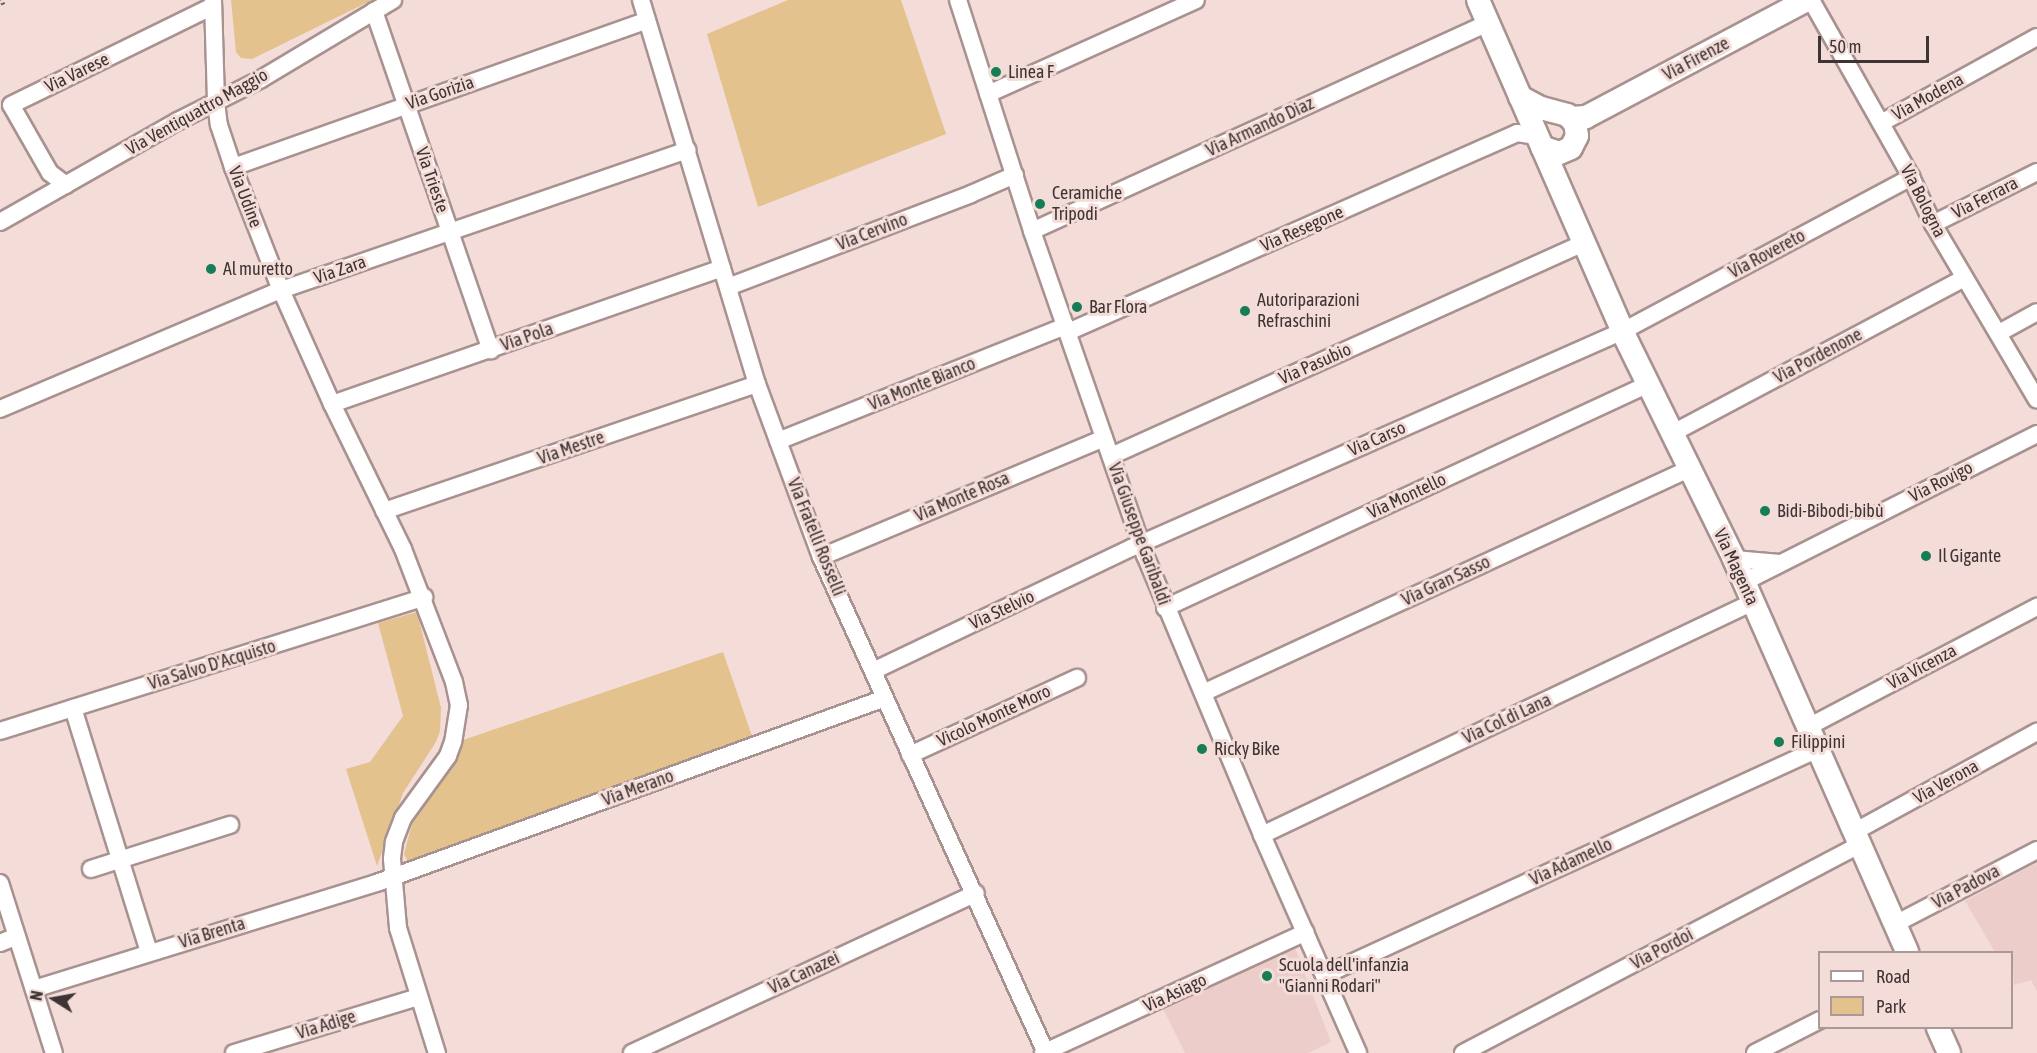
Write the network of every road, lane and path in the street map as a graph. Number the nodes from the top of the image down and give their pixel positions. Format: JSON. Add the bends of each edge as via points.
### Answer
{"nodes":[{"id":1,"x":393,"y":0,"type":"edge"},
{"id":2,"x":641,"y":0,"type":"edge"},
{"id":3,"x":958,"y":0,"type":"edge"},
{"id":4,"x":1196,"y":0,"type":"edge"},
{"id":5,"x":1478,"y":0,"type":"edge"},
{"id":6,"x":1809,"y":0,"type":"edge"},
{"id":7,"x":213,"y":3,"type":"edge"},
{"id":8,"x":374,"y":11,"type":"junction"},
{"id":9,"x":646,"y":20,"type":"junction"},
{"id":10,"x":1488,"y":22,"type":"junction"},
{"id":11,"x":2037,"y":37,"type":"edge"},
{"id":12,"x":987,"y":94,"type":"junction"},
{"id":13,"x":1520,"y":97,"type":"junction"},
{"id":14,"x":216,"y":102,"type":"junction"},
{"id":15,"x":405,"y":105,"type":"junction"},
{"id":16,"x":1572,"y":119,"type":"junction"},
{"id":17,"x":1881,"y":123,"type":"junction"},
{"id":18,"x":1539,"y":137,"type":"junction"},
{"id":19,"x":688,"y":150,"type":"junction"},
{"id":20,"x":1566,"y":152,"type":"junction"},
{"id":21,"x":233,"y":167,"type":"junction"},
{"id":22,"x":2037,"y":172,"type":"edge"},
{"id":23,"x":50,"y":173,"type":"junction"},
{"id":24,"x":1015,"y":174,"type":"junction"},
{"id":25,"x":1911,"y":177,"type":"junction"},
{"id":26,"x":66,"y":185,"type":"junction"},
{"id":27,"x":1559,"y":186,"type":"junction"},
{"id":28,"x":51,"y":194,"type":"junction"},
{"id":29,"x":0,"y":222,"type":"edge"},
{"id":30,"x":1933,"y":224,"type":"junction"},
{"id":31,"x":1032,"y":231,"type":"junction"},
{"id":32,"x":450,"y":232,"type":"junction"},
{"id":33,"x":1586,"y":242,"type":"junction"},
{"id":34,"x":722,"y":268,"type":"junction"},
{"id":35,"x":1964,"y":278,"type":"junction"},
{"id":36,"x":729,"y":287,"type":"junction"},
{"id":37,"x":281,"y":290,"type":"junction"},
{"id":38,"x":2037,"y":312,"type":"edge"},
{"id":39,"x":1067,"y":329,"type":"junction"},
{"id":40,"x":1623,"y":331,"type":"junction"},
{"id":41,"x":1999,"y":333,"type":"junction"},
{"id":42,"x":491,"y":350,"type":"junction"},
{"id":43,"x":757,"y":384,"type":"junction"},
{"id":44,"x":1649,"y":384,"type":"junction"},
{"id":45,"x":2037,"y":400,"type":"edge"},
{"id":46,"x":332,"y":404,"type":"junction"},
{"id":47,"x":0,"y":409,"type":"edge"},
{"id":48,"x":1671,"y":434,"type":"junction"},
{"id":49,"x":2037,"y":434,"type":"edge"},
{"id":50,"x":1104,"y":438,"type":"junction"},
{"id":51,"x":778,"y":441,"type":"junction"},
{"id":52,"x":1111,"y":456,"type":"junction"},
{"id":53,"x":1689,"y":469,"type":"junction"},
{"id":54,"x":384,"y":511,"type":"junction"},
{"id":55,"x":1136,"y":546,"type":"junction"},
{"id":56,"x":821,"y":557,"type":"junction"},
{"id":57,"x":1734,"y":559,"type":"junction"},
{"id":58,"x":1781,"y":563,"type":"junction"},
{"id":59,"x":1749,"y":592,"type":"junction"},
{"id":60,"x":424,"y":597,"type":"junction"},
{"id":61,"x":2037,"y":607,"type":"edge"},
{"id":62,"x":1165,"y":608,"type":"junction"},
{"id":63,"x":873,"y":671,"type":"junction"},
{"id":64,"x":1077,"y":678,"type":"dead end"},
{"id":65,"x":1203,"y":693,"type":"junction"},
{"id":66,"x":885,"y":698,"type":"junction"},
{"id":67,"x":73,"y":708,"type":"junction"},
{"id":68,"x":1808,"y":727,"type":"junction"},
{"id":69,"x":0,"y":730,"type":"edge"},
{"id":70,"x":2037,"y":732,"type":"edge"},
{"id":71,"x":1818,"y":748,"type":"junction"},
{"id":72,"x":910,"y":755,"type":"junction"},
{"id":73,"x":230,"y":825,"type":"dead end"},
{"id":74,"x":1262,"y":835,"type":"junction"},
{"id":75,"x":1857,"y":838,"type":"junction"},
{"id":76,"x":2037,"y":850,"type":"edge"},
{"id":77,"x":120,"y":860,"type":"junction"},
{"id":78,"x":91,"y":869,"type":"dead end"},
{"id":79,"x":391,"y":878,"type":"junction"},
{"id":80,"x":0,"y":883,"type":"edge"},
{"id":81,"x":976,"y":893,"type":"junction"},
{"id":82,"x":1895,"y":924,"type":"junction"},
{"id":83,"x":1306,"y":932,"type":"junction"},
{"id":84,"x":17,"y":936,"type":"junction"},
{"id":85,"x":0,"y":943,"type":"edge"},
{"id":86,"x":1907,"y":951,"type":"edge"},
{"id":87,"x":149,"y":952,"type":"junction"},
{"id":88,"x":1325,"y":975,"type":"junction"},
{"id":89,"x":34,"y":990,"type":"junction"},
{"id":90,"x":418,"y":997,"type":"junction"},
{"id":91,"x":1818,"y":1021,"type":"edge"},
{"id":92,"x":1938,"y":1029,"type":"edge"},
{"id":93,"x":54,"y":1053,"type":"edge"},
{"id":94,"x":234,"y":1053,"type":"edge"},
{"id":95,"x":437,"y":1053,"type":"edge"},
{"id":96,"x":632,"y":1053,"type":"edge"},
{"id":97,"x":1045,"y":1053,"type":"edge"},
{"id":98,"x":1358,"y":1053,"type":"edge"},
{"id":99,"x":1463,"y":1053,"type":"edge"},
{"id":100,"x":1755,"y":1053,"type":"edge"},
{"id":101,"x":1949,"y":1053,"type":"edge"}],
"edges":[{"from":1,"to":8,"type":"street","name":"Via Ventiquattro Maggio"},
{"from":2,"to":9,"type":"street","name":"Via Fratelli Rosselli"},
{"from":3,"to":12,"type":"street","name":"Via Giuseppe Garibaldi"},
{"from":4,"to":12,"type":"street"},
{"from":5,"to":10,"type":"street","name":"Via Magenta"},
{"from":6,"to":16,"type":"street","name":"Via Firenze"},
{"from":6,"to":17,"type":"street","name":"Via Bologna"},
{"from":7,"to":14,"type":"street","name":"Via Udine"},
{"from":7,"to":23,"type":"street","name":"Via Varese","via":[[11,105]]},
{"from":8,"to":14,"type":"street","name":"Via Ventiquattro Maggio"},
{"from":8,"to":15,"type":"street","name":"Via Trieste"},
{"from":9,"to":15,"type":"street","name":"Via Gorizia"},
{"from":9,"to":19,"type":"street","name":"Via Fratelli Rosselli"},
{"from":10,"to":13,"type":"street","name":"Via Magenta"},
{"from":10,"to":31,"type":"street","name":"Via Armando Diaz"},
{"from":11,"to":17,"type":"street","name":"Via Modena"},
{"from":12,"to":24,"type":"street","name":"Via Giuseppe Garibaldi"},
{"from":13,"to":16,"type":"street"},
{"from":13,"to":18,"type":"street","name":"Via Magenta"},
{"from":14,"to":21,"type":"street","name":"Via Udine"},
{"from":14,"to":26,"type":"street","name":"Via Ventiquattro Maggio"},
{"from":15,"to":21,"type":"street","name":"Via Gorizia"},
{"from":15,"to":32,"type":"street","name":"Via Trieste"},
{"from":16,"to":18,"type":"street","via":[[1545,117]]},
{"from":16,"to":20,"type":"street","via":[[1575,142]]},
{"from":17,"to":25,"type":"street","name":"Via Bologna"},
{"from":18,"to":20,"type":"street","via":[[1552,153]]},
{"from":18,"to":27,"type":"street","name":"Via Magenta"},
{"from":18,"to":39,"type":"street","name":"Via Resegone","via":[[1517,133]]},
{"from":19,"to":32,"type":"street","name":"Via Zara"},
{"from":19,"to":34,"type":"street","name":"Via Fratelli Rosselli"},
{"from":20,"to":27,"type":"street"},
{"from":21,"to":37,"type":"street","name":"Via Udine"},
{"from":22,"to":30,"type":"street","name":"Via Ferrara"},
{"from":23,"to":26,"type":"street","name":"Via Varese"},
{"from":23,"to":28,"type":"street","name":"Via Varese"},
{"from":24,"to":31,"type":"street","name":"Via Giuseppe Garibaldi"},
{"from":24,"to":36,"type":"street","name":"Via Cervino"},
{"from":25,"to":30,"type":"street","name":"Via Bologna"},
{"from":25,"to":40,"type":"street","name":"Via Rovereto"},
{"from":26,"to":28,"type":"street","name":"Via Ventiquattro Maggio"},
{"from":27,"to":33,"type":"street","name":"Via Magenta"},
{"from":28,"to":29,"type":"street","name":"Via Ventiquattro Maggio"},
{"from":30,"to":35,"type":"street","name":"Via Bologna"},
{"from":31,"to":39,"type":"street","name":"Via Giuseppe Garibaldi"},
{"from":32,"to":37,"type":"street","name":"Via Zara"},
{"from":32,"to":42,"type":"street","name":"Via Trieste"},
{"from":33,"to":40,"type":"street","name":"Via Magenta"},
{"from":33,"to":52,"type":"street","name":"Via Pasubio"},
{"from":34,"to":36,"type":"street","name":"Via Fratelli Rosselli"},
{"from":34,"to":42,"type":"street","name":"Via Pola"},
{"from":35,"to":41,"type":"street","name":"Via Bologna"},
{"from":35,"to":48,"type":"street","name":"Via Pordenone"},
{"from":36,"to":43,"type":"street","name":"Via Fratelli Rosselli"},
{"from":37,"to":46,"type":"street","name":"Via Udine"},
{"from":37,"to":47,"type":"street","name":"Via Zara"},
{"from":38,"to":41,"type":"street"},
{"from":39,"to":50,"type":"street","name":"Via Giuseppe Garibaldi"},
{"from":39,"to":51,"type":"street","name":"Via Monte Bianco"},
{"from":40,"to":44,"type":"street","name":"Via Magenta"},
{"from":40,"to":55,"type":"street","name":"Via Carso"},
{"from":41,"to":45,"type":"street","name":"Via Bologna"},
{"from":42,"to":46,"type":"street","name":"Via Pola"},
{"from":43,"to":51,"type":"street","name":"Via Fratelli Rosselli"},
{"from":43,"to":54,"type":"street","name":"Via Mestre"},
{"from":44,"to":48,"type":"street","name":"Via Magenta"},
{"from":44,"to":62,"type":"street","name":"Via Montello"},
{"from":46,"to":54,"type":"street","name":"Via Udine"},
{"from":48,"to":53,"type":"street","name":"Via Magenta"},
{"from":49,"to":58,"type":"street","name":"Via Rovigo"},
{"from":50,"to":52,"type":"street","name":"Via Giuseppe Garibaldi"},
{"from":50,"to":56,"type":"street","name":"Via Monte Rosa"},
{"from":51,"to":56,"type":"street","name":"Via Fratelli Rosselli"},
{"from":52,"to":55,"type":"street","name":"Via Giuseppe Garibaldi"},
{"from":53,"to":57,"type":"street","name":"Via Magenta"},
{"from":53,"to":65,"type":"street","name":"Via Gran Sasso"},
{"from":54,"to":60,"type":"street","name":"Via Udine"},
{"from":55,"to":62,"type":"street","name":"Via Giuseppe Garibaldi"},
{"from":55,"to":63,"type":"street","name":"Via Stelvio"},
{"from":56,"to":63,"type":"street","name":"Via Fratelli Rosselli"},
{"from":57,"to":58,"type":"street"},
{"from":57,"to":59,"type":"street","name":"Via Magenta"},
{"from":58,"to":59,"type":"street","name":"Via Rovigo"},
{"from":59,"to":68,"type":"street","name":"Via Magenta"},
{"from":59,"to":74,"type":"street","name":"Via Col di Lana"},
{"from":60,"to":67,"type":"street","name":"Via Salvo D'Acquisto"},
{"from":60,"to":79,"type":"street","name":"Via Udine","via":[[459,705],[448,756],[403,818],[394,842]]},
{"from":61,"to":68,"type":"street","name":"Via Vicenza"},
{"from":62,"to":65,"type":"street","name":"Via Giuseppe Garibaldi"},
{"from":63,"to":66,"type":"street","name":"Via Fratelli Rosselli"},
{"from":64,"to":72,"type":"street","name":"Vicolo Monte Moro"},
{"from":65,"to":74,"type":"street","name":"Via Giuseppe Garibaldi"},
{"from":66,"to":72,"type":"street","name":"Via Fratelli Rosselli"},
{"from":66,"to":79,"type":"street","name":"Via Merano"},
{"from":67,"to":69,"type":"street","name":"Via Salvo D'Acquisto"},
{"from":67,"to":77,"type":"street"},
{"from":68,"to":71,"type":"street","name":"Via Magenta"},
{"from":70,"to":75,"type":"street","name":"Via Verona"},
{"from":71,"to":75,"type":"street","name":"Via Magenta"},
{"from":71,"to":88,"type":"street","name":"Via Adamello"},
{"from":72,"to":81,"type":"street","name":"Via Fratelli Rosselli"},
{"from":73,"to":77,"type":"street"},
{"from":74,"to":83,"type":"street","name":"Via Giuseppe Garibaldi"},
{"from":75,"to":82,"type":"street","name":"Via Magenta"},
{"from":75,"to":99,"type":"street","name":"Via Pordoi"},
{"from":76,"to":82,"type":"street","name":"Via Padova"},
{"from":77,"to":78,"type":"street"},
{"from":77,"to":87,"type":"street"},
{"from":79,"to":87,"type":"street","name":"Via Brenta"},
{"from":79,"to":90,"type":"street","name":"Via Udine","via":[[398,928]]},
{"from":80,"to":84,"type":"street"},
{"from":81,"to":96,"type":"street","name":"Via Canazei"},
{"from":81,"to":97,"type":"street","name":"Via Fratelli Rosselli"},
{"from":82,"to":86,"type":"street","name":"Via Magenta"},
{"from":83,"to":88,"type":"street","name":"Via Giuseppe Garibaldi"},
{"from":83,"to":97,"type":"street","name":"Via Asiago"},
{"from":84,"to":85,"type":"street"},
{"from":84,"to":89,"type":"street"},
{"from":87,"to":89,"type":"street","name":"Via Brenta"},
{"from":88,"to":98,"type":"street","name":"Via Giuseppe Garibaldi"},
{"from":89,"to":93,"type":"street"},
{"from":90,"to":94,"type":"street","name":"Via Adige"},
{"from":90,"to":95,"type":"street","name":"Via Udine"},
{"from":91,"to":100,"type":"street"},
{"from":92,"to":101,"type":"street"}]}
